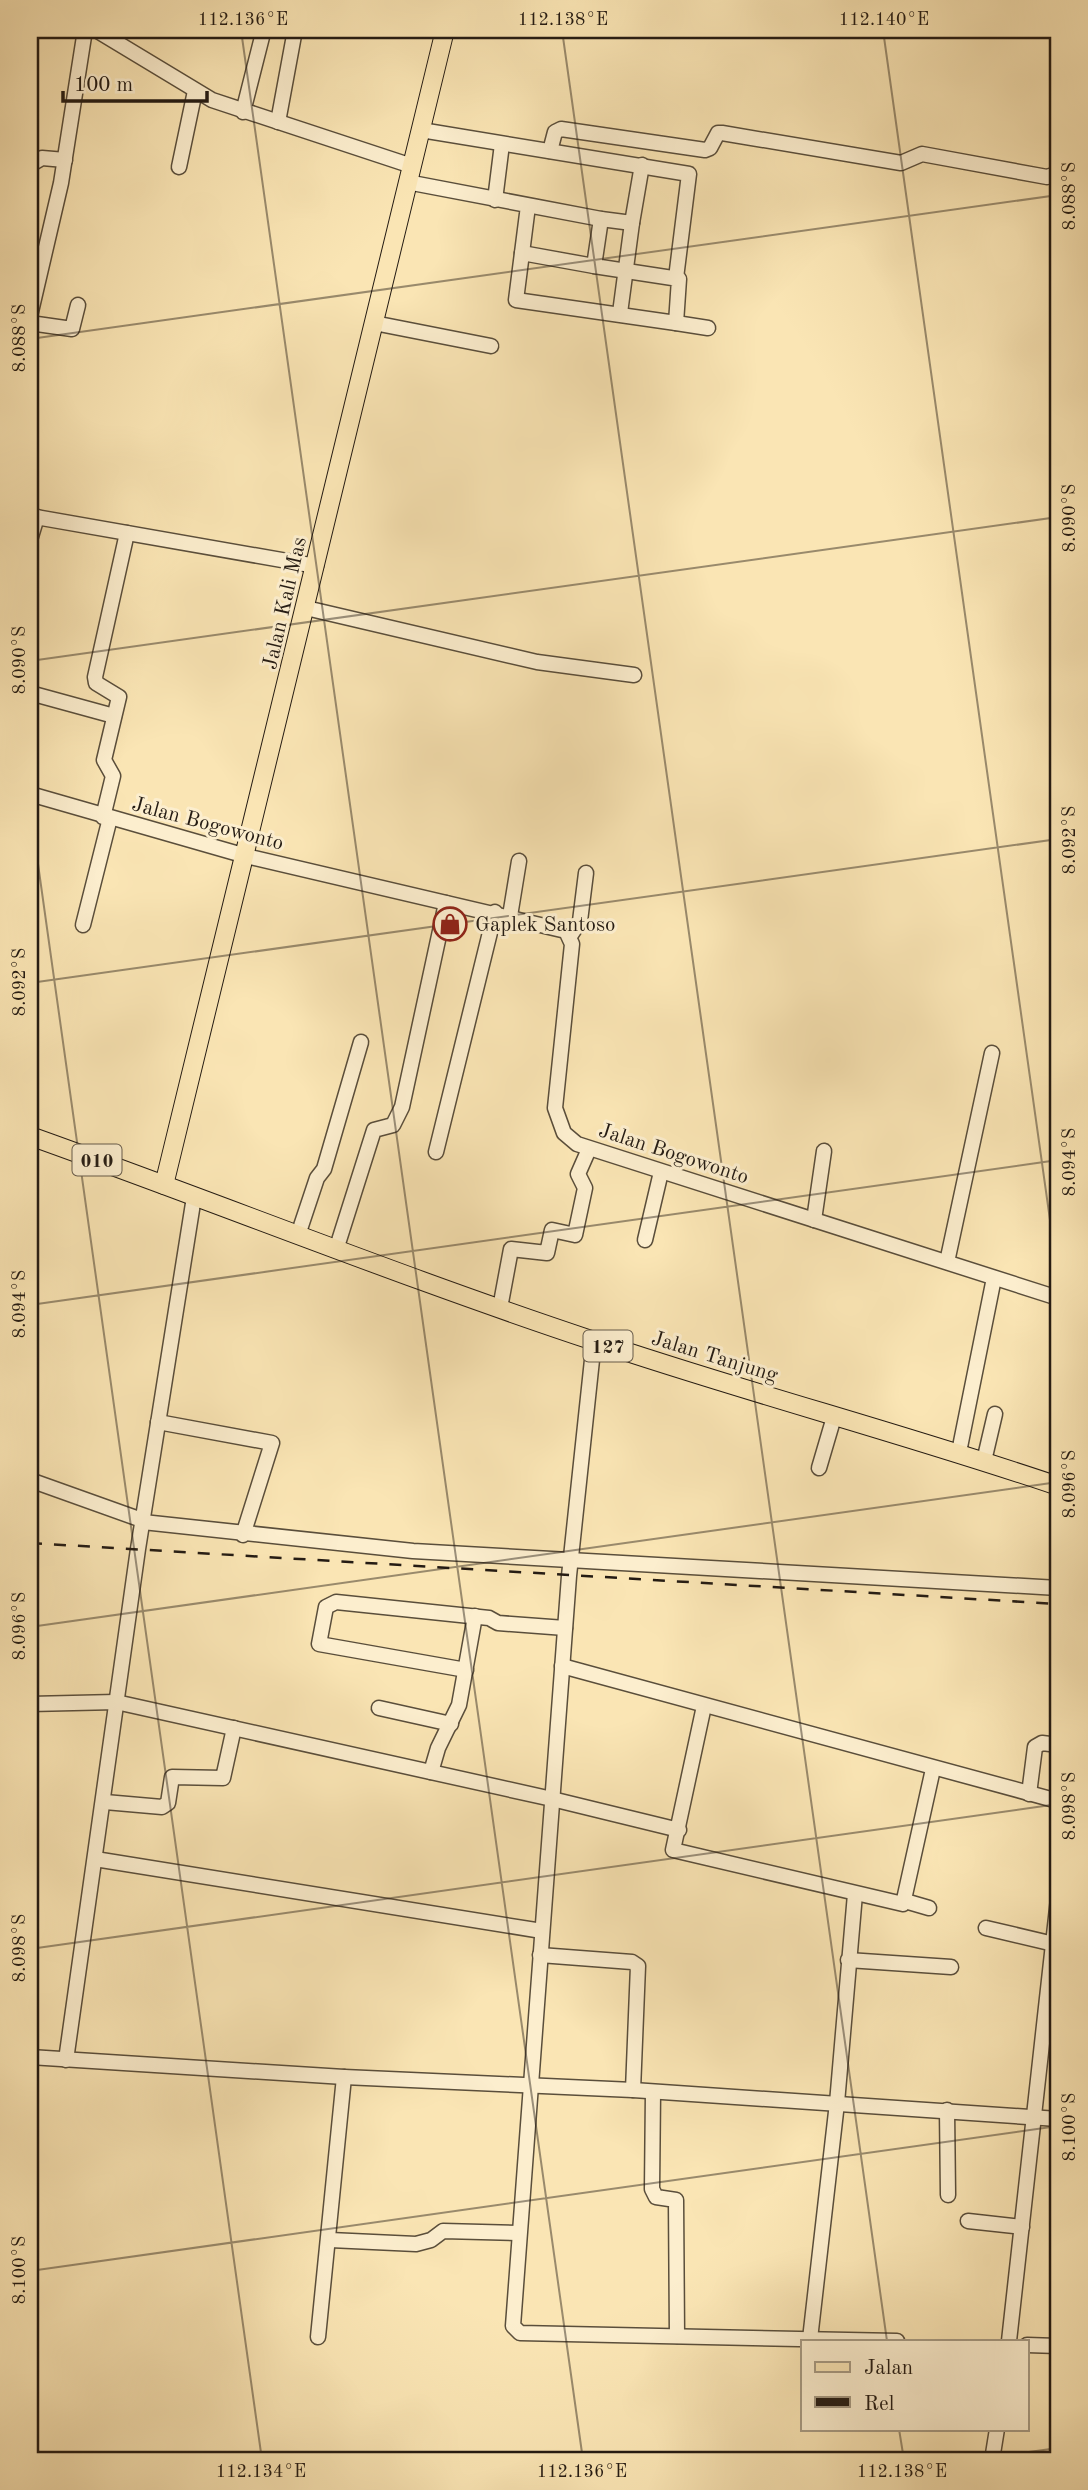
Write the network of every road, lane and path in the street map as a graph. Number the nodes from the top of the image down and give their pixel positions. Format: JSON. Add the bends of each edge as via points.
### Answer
{"nodes":[{"id":1,"x":85,"y":30,"type":"edge"},
{"id":2,"x":96,"y":30,"type":"edge"},
{"id":3,"x":295,"y":30,"type":"edge"},
{"id":4,"x":445,"y":30,"type":"edge"},
{"id":5,"x":1057,"y":30,"type":"edge"},
{"id":6,"x":262,"y":37,"type":"dead end"},
{"id":7,"x":1058,"y":38,"type":"edge"},
{"id":8,"x":195,"y":91,"type":"junction"},
{"id":9,"x":243,"y":111,"type":"junction"},
{"id":10,"x":278,"y":122,"type":"junction"},
{"id":11,"x":421,"y":130,"type":"junction"},
{"id":12,"x":502,"y":144,"type":"junction"},
{"id":13,"x":550,"y":151,"type":"junction"},
{"id":14,"x":65,"y":160,"type":"junction"},
{"id":15,"x":30,"y":165,"type":"edge"},
{"id":16,"x":642,"y":165,"type":"junction"},
{"id":17,"x":179,"y":167,"type":"dead end"},
{"id":18,"x":1058,"y":168,"type":"edge"},
{"id":19,"x":410,"y":174,"type":"junction"},
{"id":20,"x":495,"y":200,"type":"junction"},
{"id":21,"x":528,"y":206,"type":"junction"},
{"id":22,"x":601,"y":219,"type":"junction"},
{"id":23,"x":632,"y":223,"type":"junction"},
{"id":24,"x":522,"y":253,"type":"junction"},
{"id":25,"x":594,"y":266,"type":"junction"},
{"id":26,"x":626,"y":271,"type":"junction"},
{"id":27,"x":676,"y":278,"type":"junction"},
{"id":28,"x":33,"y":293,"type":"edge"},
{"id":29,"x":78,"y":305,"type":"dead end"},
{"id":30,"x":620,"y":313,"type":"junction"},
{"id":31,"x":30,"y":316,"type":"edge"},
{"id":32,"x":30,"y":323,"type":"edge"},
{"id":33,"x":374,"y":323,"type":"junction"},
{"id":34,"x":676,"y":323,"type":"junction"},
{"id":35,"x":708,"y":328,"type":"dead end"},
{"id":36,"x":491,"y":346,"type":"dead end"},
{"id":37,"x":33,"y":517,"type":"edge"},
{"id":38,"x":127,"y":533,"type":"junction"},
{"id":39,"x":30,"y":540,"type":"edge"},
{"id":40,"x":316,"y":566,"type":"junction"},
{"id":41,"x":306,"y":608,"type":"junction"},
{"id":42,"x":634,"y":675,"type":"dead end"},
{"id":43,"x":30,"y":693,"type":"edge"},
{"id":44,"x":114,"y":716,"type":"junction"},
{"id":45,"x":30,"y":794,"type":"edge"},
{"id":46,"x":106,"y":817,"type":"junction"},
{"id":47,"x":246,"y":856,"type":"junction"},
{"id":48,"x":519,"y":861,"type":"dead end"},
{"id":49,"x":586,"y":873,"type":"dead end"},
{"id":50,"x":446,"y":903,"type":"junction"},
{"id":51,"x":495,"y":912,"type":"junction"},
{"id":52,"x":510,"y":916,"type":"junction"},
{"id":53,"x":83,"y":925,"type":"dead end"},
{"id":54,"x":570,"y":936,"type":"junction"},
{"id":55,"x":361,"y":1042,"type":"dead end"},
{"id":56,"x":992,"y":1053,"type":"dead end"},
{"id":57,"x":30,"y":1136,"type":"edge"},
{"id":58,"x":589,"y":1149,"type":"junction"},
{"id":59,"x":824,"y":1151,"type":"dead end"},
{"id":60,"x":436,"y":1152,"type":"dead end"},
{"id":61,"x":661,"y":1172,"type":"junction"},
{"id":62,"x":164,"y":1185,"type":"junction"},
{"id":63,"x":194,"y":1196,"type":"junction"},
{"id":64,"x":814,"y":1220,"type":"junction"},
{"id":65,"x":299,"y":1235,"type":"junction"},
{"id":66,"x":645,"y":1240,"type":"dead end"},
{"id":67,"x":336,"y":1250,"type":"junction"},
{"id":68,"x":947,"y":1262,"type":"junction"},
{"id":69,"x":994,"y":1278,"type":"junction"},
{"id":70,"x":1057,"y":1294,"type":"edge"},
{"id":71,"x":500,"y":1308,"type":"junction"},
{"id":72,"x":594,"y":1341,"type":"junction"},
{"id":73,"x":995,"y":1413,"type":"dead end"},
{"id":74,"x":834,"y":1417,"type":"junction"},
{"id":75,"x":158,"y":1422,"type":"junction"},
{"id":76,"x":959,"y":1452,"type":"junction"},
{"id":77,"x":984,"y":1461,"type":"junction"},
{"id":78,"x":818,"y":1468,"type":"dead end"},
{"id":79,"x":30,"y":1480,"type":"edge"},
{"id":80,"x":1058,"y":1486,"type":"edge"},
{"id":81,"x":143,"y":1521,"type":"junction"},
{"id":82,"x":243,"y":1535,"type":"junction"},
{"id":83,"x":570,"y":1559,"type":"junction"},
{"id":84,"x":1058,"y":1588,"type":"edge"},
{"id":85,"x":482,"y":1617,"type":"junction"},
{"id":86,"x":566,"y":1623,"type":"junction"},
{"id":87,"x":562,"y":1667,"type":"junction"},
{"id":88,"x":466,"y":1670,"type":"junction"},
{"id":89,"x":116,"y":1702,"type":"junction"},
{"id":90,"x":30,"y":1704,"type":"edge"},
{"id":91,"x":705,"y":1706,"type":"junction"},
{"id":92,"x":379,"y":1708,"type":"dead end"},
{"id":93,"x":451,"y":1724,"type":"junction"},
{"id":94,"x":234,"y":1728,"type":"junction"},
{"id":95,"x":1058,"y":1745,"type":"edge"},
{"id":96,"x":933,"y":1769,"type":"junction"},
{"id":97,"x":431,"y":1772,"type":"junction"},
{"id":98,"x":1029,"y":1794,"type":"junction"},
{"id":99,"x":552,"y":1799,"type":"junction"},
{"id":100,"x":1058,"y":1801,"type":"edge"},
{"id":101,"x":105,"y":1802,"type":"junction"},
{"id":102,"x":679,"y":1830,"type":"junction"},
{"id":103,"x":95,"y":1859,"type":"junction"},
{"id":104,"x":855,"y":1894,"type":"junction"},
{"id":105,"x":1058,"y":1899,"type":"edge"},
{"id":106,"x":905,"y":1901,"type":"junction"},
{"id":107,"x":929,"y":1908,"type":"dead end"},
{"id":108,"x":986,"y":1928,"type":"dead end"},
{"id":109,"x":542,"y":1931,"type":"junction"},
{"id":110,"x":1055,"y":1944,"type":"edge"},
{"id":111,"x":540,"y":1955,"type":"junction"},
{"id":112,"x":848,"y":1960,"type":"junction"},
{"id":113,"x":951,"y":1967,"type":"dead end"},
{"id":114,"x":30,"y":2057,"type":"edge"},
{"id":115,"x":66,"y":2060,"type":"junction"},
{"id":116,"x":344,"y":2077,"type":"junction"},
{"id":117,"x":530,"y":2085,"type":"junction"},
{"id":118,"x":633,"y":2090,"type":"junction"},
{"id":119,"x":653,"y":2092,"type":"junction"},
{"id":120,"x":837,"y":2103,"type":"junction"},
{"id":121,"x":947,"y":2110,"type":"junction"},
{"id":122,"x":1033,"y":2119,"type":"junction"},
{"id":123,"x":1058,"y":2119,"type":"edge"},
{"id":124,"x":947,"y":2195,"type":"dead end"},
{"id":125,"x":968,"y":2221,"type":"dead end"},
{"id":126,"x":1022,"y":2227,"type":"junction"},
{"id":127,"x":519,"y":2233,"type":"junction"},
{"id":128,"x":330,"y":2240,"type":"junction"},
{"id":129,"x":677,"y":2336,"type":"junction"},
{"id":130,"x":318,"y":2337,"type":"dead end"},
{"id":131,"x":810,"y":2339,"type":"junction"},
{"id":132,"x":854,"y":2340,"type":"edge"},
{"id":133,"x":1009,"y":2340,"type":"edge"},
{"id":134,"x":1028,"y":2345,"type":"edge"},
{"id":135,"x":1058,"y":2346,"type":"edge"},
{"id":136,"x":997,"y":2430,"type":"edge"},
{"id":137,"x":992,"y":2460,"type":"edge"}],
"edges":[{"from":1,"to":14,"type":"street"},
{"from":2,"to":8,"type":"street"},
{"from":3,"to":10,"type":"street"},
{"from":4,"to":11,"type":"main road","name":"Jalan Kali Mas"},
{"from":5,"to":7,"type":"street"},
{"from":6,"to":9,"type":"street"},
{"from":8,"to":9,"type":"street"},
{"from":8,"to":17,"type":"street"},
{"from":9,"to":10,"type":"street"},
{"from":10,"to":19,"type":"street"},
{"from":11,"to":12,"type":"street"},
{"from":11,"to":19,"type":"main road","name":"Jalan Kali Mas"},
{"from":12,"to":13,"type":"street"},
{"from":12,"to":20,"type":"street"},
{"from":13,"to":16,"type":"street"},
{"from":13,"to":18,"type":"street","via":[[555,132],[561,129],[705,150],[718,133],[728,133],[901,163],[922,154],[1047,177]]},
{"from":14,"to":15,"type":"street","via":[[42,158]]},
{"from":14,"to":28,"type":"street"},
{"from":16,"to":23,"type":"street"},
{"from":16,"to":27,"type":"street","via":[[690,177]]},
{"from":19,"to":20,"type":"street"},
{"from":19,"to":33,"type":"main road","name":"Jalan Kali Mas"},
{"from":20,"to":21,"type":"street"},
{"from":21,"to":22,"type":"street"},
{"from":21,"to":24,"type":"street"},
{"from":22,"to":23,"type":"street"},
{"from":22,"to":25,"type":"street"},
{"from":23,"to":26,"type":"street"},
{"from":24,"to":25,"type":"street"},
{"from":24,"to":30,"type":"street","via":[[516,300]]},
{"from":25,"to":26,"type":"street"},
{"from":26,"to":27,"type":"street"},
{"from":26,"to":30,"type":"street"},
{"from":27,"to":34,"type":"street","via":[[680,283]]},
{"from":28,"to":31,"type":"street"},
{"from":29,"to":32,"type":"street","via":[[72,329]]},
{"from":30,"to":34,"type":"street"},
{"from":33,"to":36,"type":"street"},
{"from":33,"to":40,"type":"main road","name":"Jalan Kali Mas"},
{"from":34,"to":35,"type":"street"},
{"from":37,"to":38,"type":"street"},
{"from":37,"to":39,"type":"street"},
{"from":38,"to":40,"type":"street"},
{"from":38,"to":44,"type":"street","via":[[94,677],[119,697]]},
{"from":40,"to":41,"type":"main road","name":"Jalan Kali Mas"},
{"from":41,"to":42,"type":"street","via":[[537,662]]},
{"from":41,"to":47,"type":"main road","name":"Jalan Kali Mas"},
{"from":43,"to":44,"type":"street"},
{"from":44,"to":46,"type":"street","via":[[104,760],[113,776]]},
{"from":45,"to":46,"type":"street","name":"Jalan Bogowonto"},
{"from":46,"to":47,"type":"street","name":"Jalan Bogowonto"},
{"from":46,"to":53,"type":"street"},
{"from":47,"to":50,"type":"street","name":"Jalan Bogowonto"},
{"from":47,"to":62,"type":"main road","name":"Jalan Kali Mas"},
{"from":48,"to":52,"type":"street"},
{"from":49,"to":54,"type":"street","via":[[580,922]]},
{"from":50,"to":51,"type":"street","name":"Jalan Bogowonto"},
{"from":50,"to":67,"type":"street","via":[[402,1107],[393,1125],[374,1130]]},
{"from":51,"to":52,"type":"street","name":"Jalan Bogowonto"},
{"from":51,"to":60,"type":"street"},
{"from":52,"to":54,"type":"street","name":"Jalan Bogowonto"},
{"from":54,"to":58,"type":"street","name":"Jalan Bogowonto","via":[[555,1108],[564,1133]]},
{"from":55,"to":65,"type":"street"},
{"from":56,"to":68,"type":"street"},
{"from":57,"to":62,"type":"main road","number":"010"},
{"from":58,"to":61,"type":"street","name":"Jalan Bogowonto"},
{"from":58,"to":71,"type":"street","via":[[578,1174],[585,1188],[575,1235],[552,1230],[547,1253],[512,1249]]},
{"from":59,"to":64,"type":"street"},
{"from":61,"to":64,"type":"street","name":"Jalan Bogowonto"},
{"from":61,"to":66,"type":"street"},
{"from":62,"to":63,"type":"main road","name":"Jalan Tanjung","number":"127"},
{"from":63,"to":65,"type":"main road","name":"Jalan Tanjung","number":"127"},
{"from":63,"to":75,"type":"street"},
{"from":64,"to":68,"type":"street","name":"Jalan Bogowonto"},
{"from":65,"to":67,"type":"main road","name":"Jalan Tanjung","number":"127"},
{"from":67,"to":71,"type":"main road","name":"Jalan Tanjung","number":"127"},
{"from":68,"to":69,"type":"street","name":"Jalan Bogowonto"},
{"from":69,"to":70,"type":"street","name":"Jalan Bogowonto"},
{"from":69,"to":76,"type":"street"},
{"from":71,"to":72,"type":"main road","name":"Jalan Tanjung","number":"127"},
{"from":72,"to":74,"type":"main road","name":"Jalan Tanjung","number":"127"},
{"from":72,"to":83,"type":"street"},
{"from":73,"to":77,"type":"street"},
{"from":74,"to":76,"type":"main road","name":"Jalan Tanjung","number":"127"},
{"from":74,"to":78,"type":"street"},
{"from":75,"to":81,"type":"street"},
{"from":75,"to":82,"type":"street","via":[[272,1443]]},
{"from":76,"to":77,"type":"main road","name":"Jalan Tanjung","number":"127"},
{"from":77,"to":80,"type":"main road","name":"Jalan Tanjung","number":"127"},
{"from":79,"to":81,"type":"street"},
{"from":81,"to":82,"type":"street"},
{"from":81,"to":89,"type":"street"},
{"from":82,"to":83,"type":"street"},
{"from":83,"to":84,"type":"street"},
{"from":83,"to":86,"type":"street"},
{"from":85,"to":86,"type":"street","via":[[498,1614]]},
{"from":85,"to":88,"type":"street"},
{"from":85,"to":88,"type":"street","via":[[336,1602],[326,1607],[318,1641],[323,1645]]},
{"from":86,"to":87,"type":"street"},
{"from":87,"to":91,"type":"street"},
{"from":87,"to":99,"type":"street"},
{"from":88,"to":93,"type":"street"},
{"from":89,"to":90,"type":"street"},
{"from":89,"to":94,"type":"street"},
{"from":89,"to":101,"type":"street"},
{"from":91,"to":96,"type":"street"},
{"from":91,"to":102,"type":"street"},
{"from":92,"to":93,"type":"street"},
{"from":93,"to":97,"type":"street"},
{"from":94,"to":97,"type":"street"},
{"from":94,"to":101,"type":"street","via":[[223,1778],[172,1777],[168,1803],[162,1807]]},
{"from":95,"to":98,"type":"street","via":[[1035,1747]]},
{"from":96,"to":98,"type":"street"},
{"from":96,"to":106,"type":"street"},
{"from":97,"to":99,"type":"street"},
{"from":98,"to":100,"type":"street"},
{"from":99,"to":102,"type":"street"},
{"from":99,"to":109,"type":"street"},
{"from":101,"to":103,"type":"street"},
{"from":102,"to":104,"type":"street","via":[[673,1850]]},
{"from":103,"to":109,"type":"street"},
{"from":103,"to":115,"type":"street"},
{"from":104,"to":106,"type":"street","via":[[896,1905]]},
{"from":104,"to":112,"type":"street"},
{"from":105,"to":110,"type":"street"},
{"from":106,"to":107,"type":"street"},
{"from":108,"to":110,"type":"street"},
{"from":109,"to":111,"type":"street"},
{"from":110,"to":122,"type":"street"},
{"from":111,"to":117,"type":"street"},
{"from":111,"to":118,"type":"street","via":[[638,1966]]},
{"from":112,"to":113,"type":"street"},
{"from":112,"to":120,"type":"street"},
{"from":114,"to":115,"type":"street"},
{"from":115,"to":116,"type":"street"},
{"from":116,"to":117,"type":"street"},
{"from":116,"to":128,"type":"street"},
{"from":117,"to":118,"type":"street"},
{"from":117,"to":127,"type":"street"},
{"from":118,"to":119,"type":"street"},
{"from":119,"to":120,"type":"street"},
{"from":119,"to":129,"type":"street","via":[[652,2189],[656,2197],[676,2200]]},
{"from":120,"to":121,"type":"street"},
{"from":120,"to":131,"type":"street"},
{"from":121,"to":122,"type":"street"},
{"from":121,"to":124,"type":"street"},
{"from":122,"to":123,"type":"street"},
{"from":122,"to":126,"type":"street"},
{"from":125,"to":126,"type":"street"},
{"from":126,"to":133,"type":"street"},
{"from":127,"to":128,"type":"street","via":[[443,2231],[416,2244]]},
{"from":127,"to":129,"type":"street","via":[[513,2322],[517,2331]]},
{"from":128,"to":130,"type":"street"},
{"from":129,"to":131,"type":"street"},
{"from":131,"to":132,"type":"street"},
{"from":134,"to":135,"type":"street"},
{"from":136,"to":137,"type":"street"}]}
